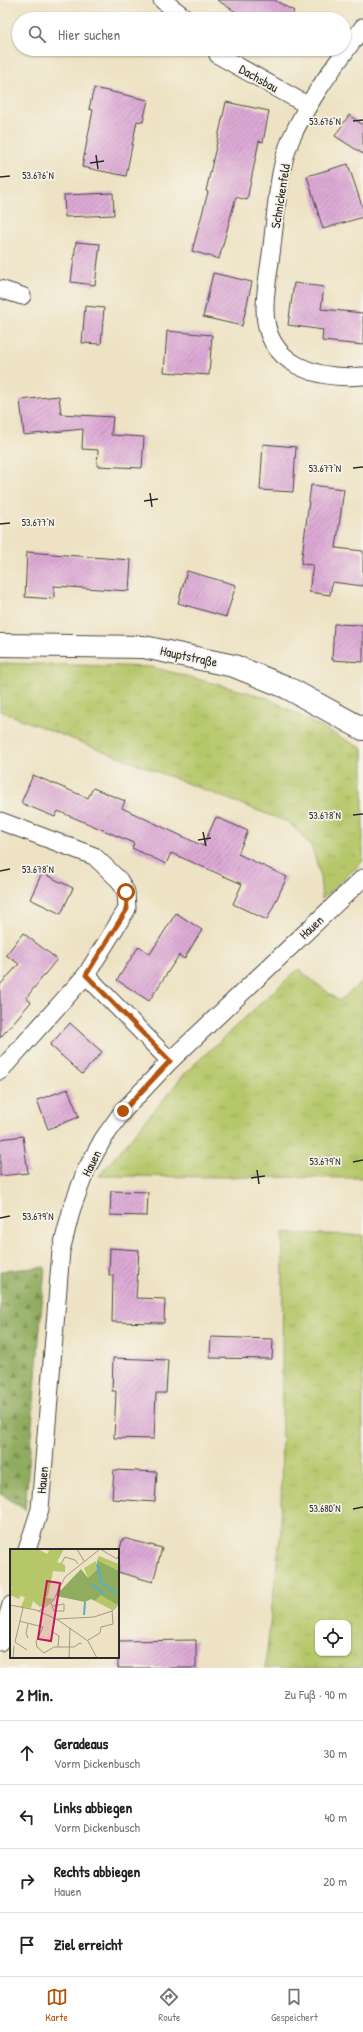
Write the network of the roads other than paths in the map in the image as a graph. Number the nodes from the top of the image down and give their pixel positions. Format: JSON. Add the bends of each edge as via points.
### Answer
{"nodes":[{"id":1,"x":162,"y":0,"type":"edge"},
{"id":2,"x":178,"y":12,"type":"edge"},
{"id":3,"x":363,"y":27,"type":"edge"},
{"id":4,"x":351,"y":44,"type":"edge"},
{"id":5,"x":220,"y":56,"type":"edge"},
{"id":6,"x":342,"y":56,"type":"edge"},
{"id":7,"x":307,"y":105,"type":"junction"},
{"id":8,"x":0,"y":289,"type":"edge"},
{"id":9,"x":22,"y":296,"type":"dead end"},
{"id":10,"x":363,"y":376,"type":"edge"},
{"id":11,"x":0,"y":645,"type":"edge"},
{"id":12,"x":363,"y":729,"type":"edge"},
{"id":13,"x":0,"y":821,"type":"edge"},
{"id":14,"x":363,"y":878,"type":"edge"},
{"id":15,"x":86,"y":975,"type":"junction"},
{"id":16,"x":170,"y":1061,"type":"junction"},
{"id":17,"x":0,"y":1071,"type":"edge"},
{"id":18,"x":28,"y":1549,"type":"edge"},
{"id":19,"x":10,"y":1608,"type":"edge"},
{"id":20,"x":0,"y":1642,"type":"edge"}],
"edges":[{"from":1,"to":2,"type":"street"},
{"from":3,"to":4,"type":"street","name":"Schnickenfeld"},
{"from":5,"to":7,"type":"street","name":"Dachsbau"},
{"from":6,"to":7,"type":"street","name":"Schnickenfeld"},
{"from":7,"to":10,"type":"street","name":"Schnickenfeld","via":[[291,141],[280,177],[265,310],[270,338],[281,354],[298,367],[343,378]]},
{"from":8,"to":9,"type":"street"},
{"from":11,"to":12,"type":"main road","name":"Hauptstraße","via":[[144,647],[213,661],[234,666],[286,687]]},
{"from":13,"to":15,"type":"street","via":[[94,856],[119,880],[126,892],[127,909]]},
{"from":14,"to":16,"type":"street","name":"Hauen"},
{"from":15,"to":16,"type":"street"},
{"from":15,"to":17,"type":"street"},
{"from":16,"to":18,"type":"street","name":"Hauen","via":[[123,1111],[103,1139],[86,1170],[72,1208],[61,1251],[40,1509]]},
{"from":19,"to":20,"type":"street"}]}
